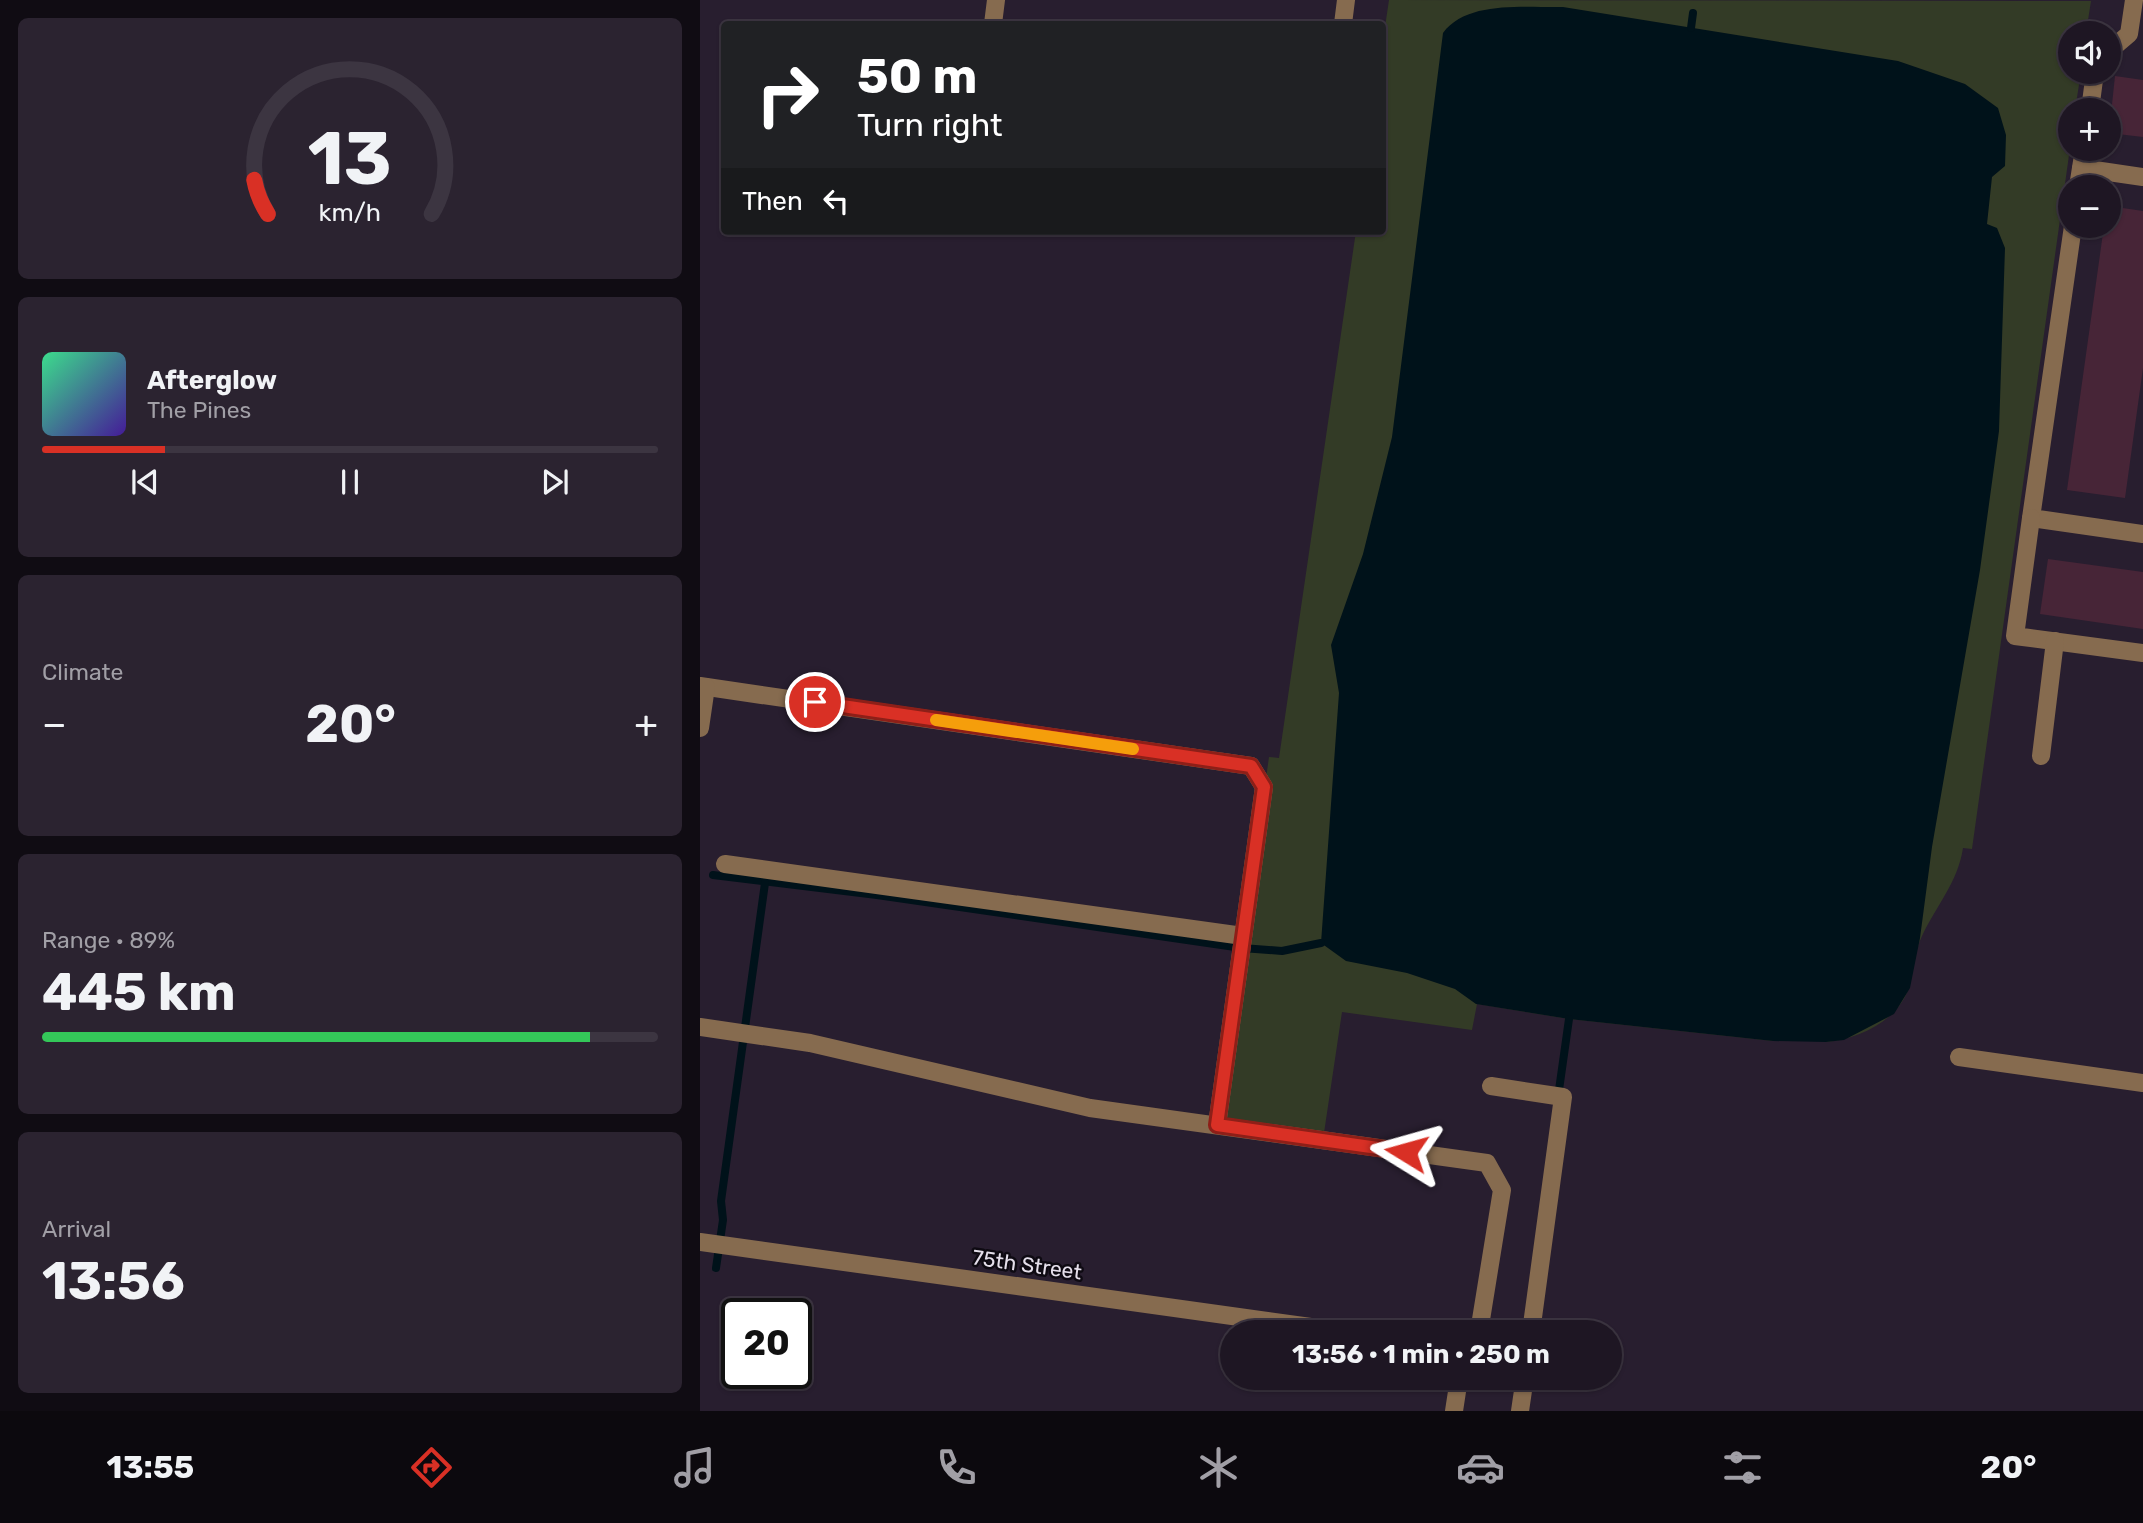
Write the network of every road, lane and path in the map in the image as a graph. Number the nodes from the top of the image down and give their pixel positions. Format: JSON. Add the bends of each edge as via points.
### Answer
{"nodes":[{"id":1,"x":996,"y":0,"type":"edge"},
{"id":2,"x":1346,"y":0,"type":"edge"},
{"id":3,"x":2134,"y":0,"type":"edge"},
{"id":4,"x":993,"y":21,"type":"edge"},
{"id":5,"x":1343,"y":21,"type":"edge"},
{"id":6,"x":2136,"y":35,"type":"edge"},
{"id":7,"x":2082,"y":161,"type":"edge"},
{"id":8,"x":2081,"y":168,"type":"junction"},
{"id":9,"x":2080,"y":175,"type":"edge"},
{"id":10,"x":2143,"y":177,"type":"edge"},
{"id":11,"x":2071,"y":238,"type":"edge"},
{"id":12,"x":2031,"y":517,"type":"junction"},
{"id":13,"x":2143,"y":534,"type":"edge"},
{"id":14,"x":2055,"y":641,"type":"junction"},
{"id":15,"x":2143,"y":653,"type":"edge"},
{"id":16,"x":703,"y":686,"type":"edge"},
{"id":17,"x":700,"y":728,"type":"edge"},
{"id":18,"x":2041,"y":756,"type":"dead end"},
{"id":19,"x":725,"y":864,"type":"dead end"},
{"id":20,"x":1243,"y":936,"type":"junction"},
{"id":21,"x":700,"y":1027,"type":"edge"},
{"id":22,"x":1959,"y":1057,"type":"dead end"},
{"id":23,"x":2143,"y":1083,"type":"edge"},
{"id":24,"x":1491,"y":1086,"type":"dead end"},
{"id":25,"x":1217,"y":1125,"type":"junction"},
{"id":26,"x":700,"y":1242,"type":"edge"},
{"id":27,"x":1261,"y":1320,"type":"edge"},
{"id":28,"x":1481,"y":1320,"type":"edge"},
{"id":29,"x":1533,"y":1320,"type":"edge"},
{"id":30,"x":1458,"y":1390,"type":"edge"},
{"id":31,"x":1523,"y":1390,"type":"edge"},
{"id":32,"x":1454,"y":1411,"type":"edge"},
{"id":33,"x":1520,"y":1411,"type":"edge"}],
"edges":[{"from":1,"to":4,"type":"street"},
{"from":2,"to":5,"type":"street"},
{"from":3,"to":6,"type":"street"},
{"from":7,"to":8,"type":"street"},
{"from":8,"to":9,"type":"street"},
{"from":8,"to":10,"type":"street"},
{"from":11,"to":12,"type":"street"},
{"from":12,"to":13,"type":"street"},
{"from":12,"to":14,"type":"street","via":[[2015,636]]},
{"from":14,"to":15,"type":"street"},
{"from":14,"to":18,"type":"street"},
{"from":16,"to":17,"type":"street"},
{"from":16,"to":20,"type":"street","via":[[1251,766],[1264,787]]},
{"from":19,"to":20,"type":"street"},
{"from":20,"to":25,"type":"street"},
{"from":21,"to":25,"type":"street","via":[[810,1042],[1090,1108]]},
{"from":22,"to":23,"type":"street"},
{"from":24,"to":29,"type":"street","via":[[1563,1097]]},
{"from":25,"to":28,"type":"street","via":[[1487,1163],[1502,1190]]},
{"from":26,"to":27,"type":"street","name":"75th Street"},
{"from":30,"to":32,"type":"street"},
{"from":31,"to":33,"type":"street"}]}
